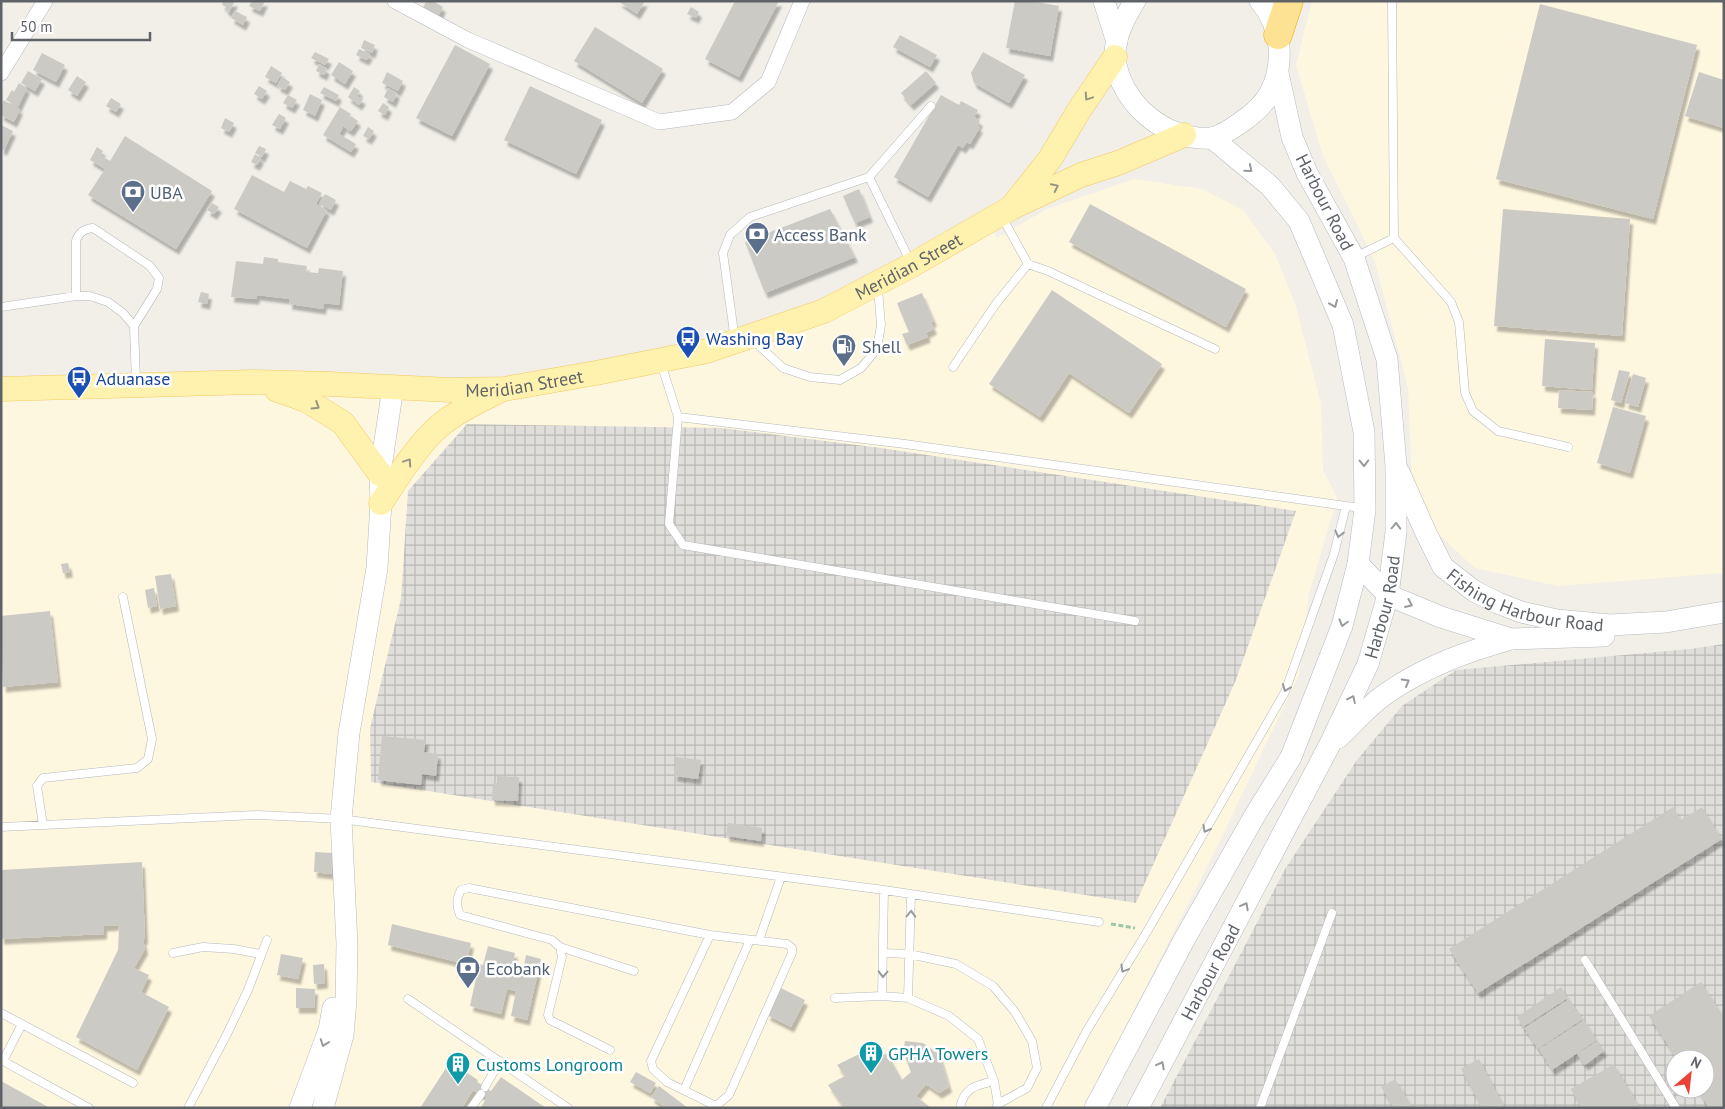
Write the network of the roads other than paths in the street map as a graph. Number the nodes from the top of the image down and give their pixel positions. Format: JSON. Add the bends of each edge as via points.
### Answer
{"nodes":[{"id":1,"x":45,"y":1,"type":"edge"},
{"id":2,"x":394,"y":1,"type":"edge"},
{"id":3,"x":802,"y":1,"type":"edge"},
{"id":4,"x":1104,"y":1,"type":"edge"},
{"id":5,"x":1135,"y":1,"type":"edge"},
{"id":6,"x":1260,"y":1,"type":"edge"},
{"id":7,"x":1289,"y":1,"type":"edge"},
{"id":8,"x":1392,"y":1,"type":"edge"},
{"id":9,"x":1278,"y":35,"type":"junction"},
{"id":10,"x":1116,"y":49,"type":"junction"},
{"id":11,"x":1,"y":73,"type":"edge"},
{"id":12,"x":1278,"y":73,"type":"junction"},
{"id":13,"x":931,"y":106,"type":"dead end"},
{"id":14,"x":1184,"y":135,"type":"junction"},
{"id":15,"x":1212,"y":138,"type":"junction"},
{"id":16,"x":869,"y":177,"type":"junction"},
{"id":17,"x":1006,"y":211,"type":"junction"},
{"id":18,"x":1394,"y":238,"type":"junction"},
{"id":19,"x":1354,"y":258,"type":"junction"},
{"id":20,"x":1028,"y":264,"type":"junction"},
{"id":21,"x":912,"y":265,"type":"junction"},
{"id":22,"x":877,"y":283,"type":"junction"},
{"id":23,"x":76,"y":296,"type":"junction"},
{"id":24,"x":1,"y":307,"type":"edge"},
{"id":25,"x":134,"y":326,"type":"junction"},
{"id":26,"x":742,"y":339,"type":"junction"},
{"id":27,"x":1215,"y":349,"type":"dead end"},
{"id":28,"x":660,"y":361,"type":"junction"},
{"id":29,"x":953,"y":366,"type":"dead end"},
{"id":30,"x":254,"y":382,"type":"junction"},
{"id":31,"x":136,"y":385,"type":"junction"},
{"id":32,"x":393,"y":387,"type":"junction"},
{"id":33,"x":1,"y":389,"type":"edge"},
{"id":34,"x":504,"y":389,"type":"junction"},
{"id":35,"x":678,"y":417,"type":"junction"},
{"id":36,"x":1568,"y":447,"type":"dead end"},
{"id":37,"x":1396,"y":466,"type":"junction"},
{"id":38,"x":380,"y":474,"type":"junction"},
{"id":39,"x":381,"y":502,"type":"junction"},
{"id":40,"x":1355,"y":507,"type":"junction"},
{"id":41,"x":1358,"y":564,"type":"junction"},
{"id":42,"x":1388,"y":594,"type":"junction"},
{"id":43,"x":123,"y":597,"type":"dead end"},
{"id":44,"x":1724,"y":612,"type":"edge"},
{"id":45,"x":1136,"y":621,"type":"dead end"},
{"id":46,"x":1724,"y":627,"type":"edge"},
{"id":47,"x":1511,"y":639,"type":"junction"},
{"id":48,"x":1329,"y":746,"type":"junction"},
{"id":49,"x":341,"y":819,"type":"junction"},
{"id":50,"x":43,"y":825,"type":"junction"},
{"id":51,"x":1,"y":827,"type":"edge"},
{"id":52,"x":781,"y":877,"type":"junction"},
{"id":53,"x":884,"y":890,"type":"junction"},
{"id":54,"x":911,"y":894,"type":"junction"},
{"id":55,"x":1332,"y":913,"type":"dead end"},
{"id":56,"x":1098,"y":922,"type":"dead end"},
{"id":57,"x":710,"y":935,"type":"junction"},
{"id":58,"x":267,"y":940,"type":"dead end"},
{"id":59,"x":754,"y":940,"type":"junction"},
{"id":60,"x":347,"y":944,"type":"junction"},
{"id":61,"x":560,"y":947,"type":"junction"},
{"id":62,"x":173,"y":953,"type":"dead end"},
{"id":63,"x":883,"y":953,"type":"junction"},
{"id":64,"x":261,"y":954,"type":"junction"},
{"id":65,"x":910,"y":954,"type":"junction"},
{"id":66,"x":1585,"y":960,"type":"dead end"},
{"id":67,"x":634,"y":971,"type":"dead end"},
{"id":68,"x":882,"y":996,"type":"junction"},
{"id":69,"x":835,"y":998,"type":"dead end"},
{"id":70,"x":908,"y":998,"type":"junction"},
{"id":71,"x":408,"y":999,"type":"dead end"},
{"id":72,"x":1,"y":1013,"type":"edge"},
{"id":73,"x":22,"y":1024,"type":"junction"},
{"id":74,"x":610,"y":1050,"type":"dead end"},
{"id":75,"x":2,"y":1061,"type":"edge"},
{"id":76,"x":500,"y":1062,"type":"junction"},
{"id":77,"x":994,"y":1081,"type":"junction"},
{"id":78,"x":133,"y":1083,"type":"dead end"},
{"id":79,"x":684,"y":1090,"type":"junction"},
{"id":80,"x":997,"y":1106,"type":"edge"},
{"id":81,"x":89,"y":1108,"type":"edge"},
{"id":82,"x":188,"y":1108,"type":"edge"},
{"id":83,"x":300,"y":1108,"type":"edge"},
{"id":84,"x":323,"y":1108,"type":"edge"},
{"id":85,"x":471,"y":1108,"type":"edge"},
{"id":86,"x":568,"y":1108,"type":"edge"},
{"id":87,"x":960,"y":1108,"type":"edge"},
{"id":88,"x":1046,"y":1108,"type":"edge"},
{"id":89,"x":1095,"y":1108,"type":"edge"},
{"id":90,"x":1138,"y":1108,"type":"edge"},
{"id":91,"x":1260,"y":1108,"type":"edge"},
{"id":92,"x":1676,"y":1108,"type":"edge"}],
"edges":[{"from":1,"to":11,"type":"street"},
{"from":2,"to":3,"type":"street","via":[[468,40],[659,122],[732,112],[768,82]]},
{"from":4,"to":10,"type":"main road"},
{"from":5,"to":10,"type":"main road","via":[[1123,20]]},
{"from":6,"to":9,"type":"main road","via":[[1273,20]]},
{"from":7,"to":9,"type":"highway"},
{"from":8,"to":18,"type":"lane"},
{"from":9,"to":12,"type":"main road"},
{"from":10,"to":14,"type":"main road","via":[[1120,77],[1138,108],[1152,120]]},
{"from":10,"to":17,"type":"main road","name":"Meridian Street","one_way":true,"via":[[1050,159]]},
{"from":12,"to":15,"type":"main road","via":[[1269,94],[1255,112]]},
{"from":12,"to":19,"type":"main road","name":"Harbour Road","via":[[1292,137],[1307,173]]},
{"from":13,"to":16,"type":"lane"},
{"from":14,"to":15,"type":"main road"},
{"from":17,"to":14,"type":"main road","name":"Meridian Street","one_way":true,"via":[[1081,175]]},
{"from":15,"to":40,"type":"main road","name":"Harbour Road","one_way":true,"via":[[1270,186],[1299,221],[1340,317],[1364,432]]},
{"from":16,"to":21,"type":"lane"},
{"from":16,"to":26,"type":"lane","via":[[750,217],[730,235],[723,253]]},
{"from":17,"to":20,"type":"lane"},
{"from":17,"to":21,"type":"main road","name":"Meridian Street"},
{"from":18,"to":19,"type":"lane"},
{"from":18,"to":36,"type":"lane","via":[[1454,309],[1459,322],[1465,393],[1473,411],[1498,431]]},
{"from":19,"to":37,"type":"main road","name":"Harbour Road","via":[[1387,359]]},
{"from":20,"to":27,"type":"lane"},
{"from":20,"to":29,"type":"lane"},
{"from":21,"to":22,"type":"main road","name":"Meridian Street"},
{"from":22,"to":26,"type":"main road","name":"Meridian Street","via":[[824,311]]},
{"from":22,"to":26,"type":"lane","via":[[881,325],[877,349],[861,368],[840,380],[810,377],[783,368]]},
{"from":23,"to":24,"type":"lane"},
{"from":23,"to":25,"type":"lane","via":[[90,296],[108,302]]},
{"from":23,"to":25,"type":"lane","via":[[76,241],[82,231],[93,228],[150,266],[159,278],[157,289]]},
{"from":25,"to":31,"type":"lane"},
{"from":26,"to":28,"type":"main road","name":"Meridian Street","via":[[707,351]]},
{"from":28,"to":34,"type":"main road","name":"Meridian Street"},
{"from":28,"to":35,"type":"lane"},
{"from":30,"to":31,"type":"main road","name":"Meridian Street"},
{"from":30,"to":32,"type":"main road","name":"Meridian Street"},
{"from":30,"to":38,"type":"main road","one_way":true,"via":[[306,400],[343,423]]},
{"from":31,"to":33,"type":"main road","name":"Meridian Street"},
{"from":32,"to":34,"type":"main road","name":"Meridian Street"},
{"from":32,"to":38,"type":"main road"},
{"from":39,"to":34,"type":"main road","one_way":true,"via":[[413,455],[444,422],[464,408]]},
{"from":35,"to":40,"type":"lane","via":[[905,444]]},
{"from":35,"to":45,"type":"lane","via":[[668,524],[683,545]]},
{"from":42,"to":37,"type":"main road","name":"Harbour Road","one_way":true,"via":[[1396,532]]},
{"from":37,"to":44,"type":"main road","name":"Fishing Harbour Road","via":[[1443,567],[1498,603],[1557,620],[1610,624],[1666,622]]},
{"from":38,"to":39,"type":"main road"},
{"from":39,"to":49,"type":"main road","via":[[377,568],[349,733]]},
{"from":40,"to":41,"type":"main road","name":"Harbour Road"},
{"from":40,"to":88,"type":"lane","one_way":true,"via":[[1334,554],[1285,692],[1086,1032]]},
{"from":41,"to":42,"type":"main road","name":"Fishing Harbour Road"},
{"from":41,"to":89,"type":"main road","name":"Harbour Road","one_way":true,"via":[[1342,626],[1291,757],[1184,940]]},
{"from":42,"to":47,"type":"main road","name":"Fishing Harbour Road","one_way":true,"via":[[1441,617]]},
{"from":48,"to":42,"type":"main road","name":"Harbour Road","one_way":true,"via":[[1368,664]]},
{"from":43,"to":50,"type":"lane","via":[[152,739],[148,759],[137,768],[43,778],[37,786]]},
{"from":46,"to":47,"type":"main road","name":"Fishing Harbour Road","via":[[1662,634]]},
{"from":48,"to":47,"type":"main road","one_way":true,"via":[[1386,694],[1408,680],[1461,654]]},
{"from":90,"to":48,"type":"main road","name":"Harbour Road","one_way":true},
{"from":49,"to":50,"type":"lane","via":[[258,815]]},
{"from":49,"to":52,"type":"lane"},
{"from":49,"to":60,"type":"main road"},
{"from":50,"to":51,"type":"lane"},
{"from":52,"to":53,"type":"lane"},
{"from":52,"to":59,"type":"lane"},
{"from":53,"to":54,"type":"lane"},
{"from":53,"to":63,"type":"lane"},
{"from":54,"to":56,"type":"lane"},
{"from":65,"to":54,"type":"lane","one_way":true},
{"from":55,"to":91,"type":"lane"},
{"from":57,"to":59,"type":"lane"},
{"from":57,"to":61,"type":"lane","via":[[469,888],[461,890],[456,908],[460,915],[552,940]]},
{"from":57,"to":79,"type":"lane","via":[[651,1061],[660,1076]]},
{"from":58,"to":64,"type":"lane"},
{"from":59,"to":79,"type":"lane"},
{"from":59,"to":79,"type":"lane","via":[[787,944],[792,953],[729,1095],[716,1106]]},
{"from":60,"to":83,"type":"main road","one_way":true,"via":[[329,1030]]},
{"from":60,"to":84,"type":"main road","via":[[343,1035]]},
{"from":61,"to":67,"type":"lane"},
{"from":61,"to":74,"type":"lane","via":[[562,957],[548,1015],[550,1020]]},
{"from":62,"to":64,"type":"lane","via":[[203,947]]},
{"from":63,"to":65,"type":"lane"},
{"from":63,"to":68,"type":"lane","one_way":true},
{"from":64,"to":82,"type":"lane","via":[[248,990]]},
{"from":65,"to":70,"type":"lane"},
{"from":65,"to":80,"type":"lane","via":[[956,964],[993,986],[1015,1012],[1032,1041],[1037,1068],[1027,1088]]},
{"from":66,"to":92,"type":"lane"},
{"from":68,"to":69,"type":"lane"},
{"from":68,"to":70,"type":"lane"},
{"from":70,"to":77,"type":"lane","via":[[949,1016],[978,1039]]},
{"from":71,"to":76,"type":"lane"},
{"from":72,"to":73,"type":"lane"},
{"from":73,"to":75,"type":"lane"},
{"from":73,"to":78,"type":"lane"},
{"from":75,"to":81,"type":"lane"},
{"from":76,"to":85,"type":"lane"},
{"from":76,"to":86,"type":"lane"},
{"from":77,"to":80,"type":"lane"},
{"from":77,"to":87,"type":"lane","via":[[972,1087],[962,1099]]}]}
